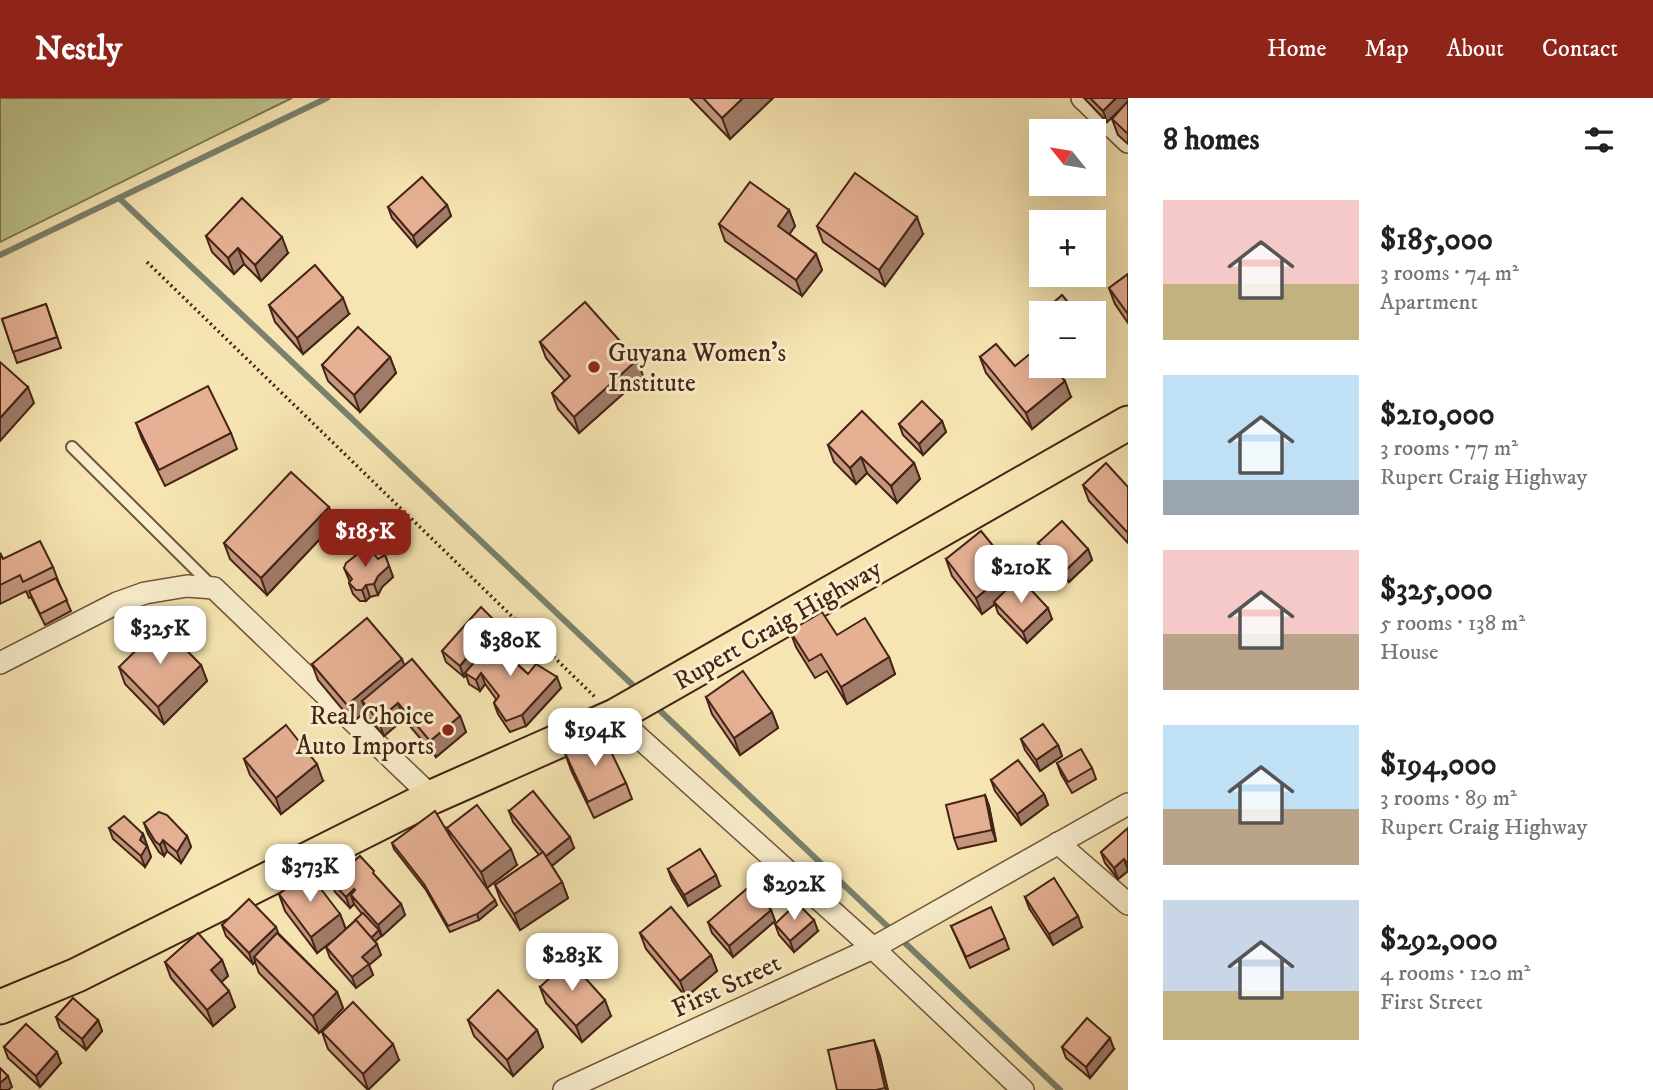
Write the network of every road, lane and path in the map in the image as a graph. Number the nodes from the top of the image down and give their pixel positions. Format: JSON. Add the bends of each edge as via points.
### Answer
{"nodes":[{"id":1,"x":1082,"y":98,"type":"edge"},
{"id":2,"x":1128,"y":142,"type":"edge"},
{"id":3,"x":147,"y":262,"type":"dead end"},
{"id":4,"x":1128,"y":422,"type":"edge"},
{"id":5,"x":72,"y":447,"type":"dead end"},
{"id":6,"x":214,"y":588,"type":"junction"},
{"id":7,"x":0,"y":663,"type":"edge"},
{"id":8,"x":615,"y":716,"type":"junction"},
{"id":9,"x":432,"y":797,"type":"junction"},
{"id":10,"x":1128,"y":804,"type":"edge"},
{"id":11,"x":1058,"y":843,"type":"junction"},
{"id":12,"x":1128,"y":904,"type":"edge"},
{"id":13,"x":873,"y":948,"type":"junction"},
{"id":14,"x":0,"y":1007,"type":"edge"},
{"id":15,"x":564,"y":1090,"type":"edge"},
{"id":16,"x":1023,"y":1090,"type":"edge"}],
"edges":[{"from":1,"to":2,"type":"street"},
{"from":3,"to":8,"type":"path"},
{"from":4,"to":8,"type":"main road","name":"Rupert Craig Highway"},
{"from":5,"to":6,"type":"lane"},
{"from":6,"to":7,"type":"street","via":[[187,586],[145,593]]},
{"from":6,"to":9,"type":"street"},
{"from":8,"to":9,"type":"main road","name":"Rupert Craig Highway"},
{"from":8,"to":13,"type":"street"},
{"from":9,"to":14,"type":"main road","name":"Rupert Craig Highway","via":[[77,975]]},
{"from":10,"to":11,"type":"street","name":"First Street"},
{"from":11,"to":12,"type":"street"},
{"from":11,"to":13,"type":"street","name":"First Street"},
{"from":13,"to":15,"type":"street","name":"First Street"},
{"from":13,"to":16,"type":"street"}]}
